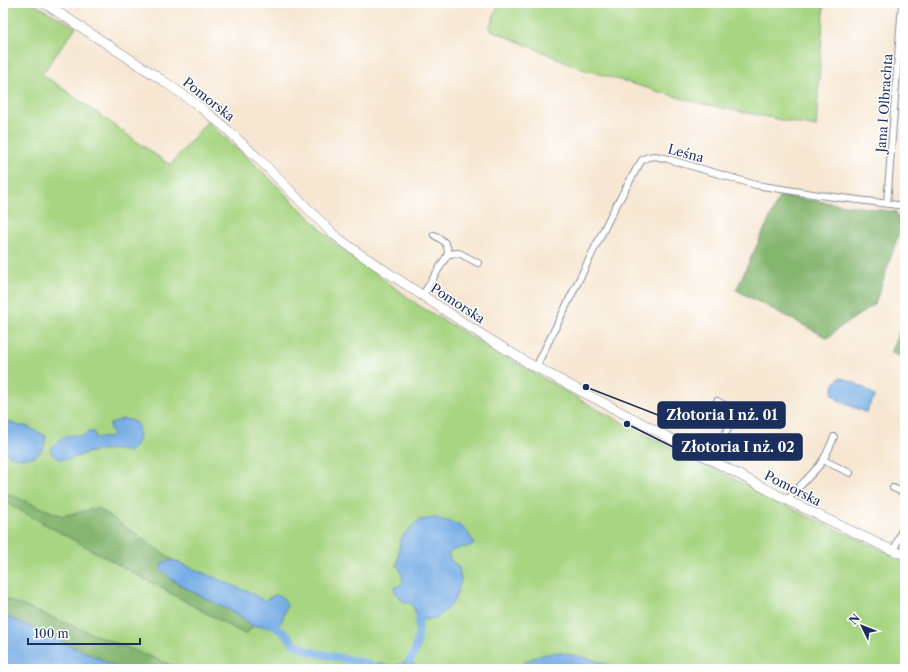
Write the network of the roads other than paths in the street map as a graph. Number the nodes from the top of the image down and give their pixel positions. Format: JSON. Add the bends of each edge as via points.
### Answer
{"nodes":[{"id":1,"x":44,"y":3,"type":"edge"},
{"id":2,"x":899,"y":3,"type":"edge"},
{"id":3,"x":903,"y":3,"type":"edge"},
{"id":4,"x":887,"y":204,"type":"junction"},
{"id":5,"x":905,"y":206,"type":"edge"},
{"id":6,"x":434,"y":235,"type":"dead end"},
{"id":7,"x":448,"y":254,"type":"junction"},
{"id":8,"x":478,"y":263,"type":"dead end"},
{"id":9,"x":422,"y":296,"type":"junction"},
{"id":10,"x":536,"y":367,"type":"junction"},
{"id":11,"x":717,"y":401,"type":"dead end"},
{"id":12,"x":737,"y":412,"type":"junction"},
{"id":13,"x":756,"y":421,"type":"dead end"},
{"id":14,"x":834,"y":437,"type":"dead end"},
{"id":15,"x":711,"y":460,"type":"junction"},
{"id":16,"x":823,"y":460,"type":"junction"},
{"id":17,"x":850,"y":473,"type":"dead end"},
{"id":18,"x":893,"y":488,"type":"dead end"},
{"id":19,"x":905,"y":493,"type":"edge"},
{"id":20,"x":787,"y":500,"type":"junction"},
{"id":21,"x":905,"y":522,"type":"edge"},
{"id":22,"x":894,"y":550,"type":"junction"},
{"id":23,"x":905,"y":555,"type":"edge"}],
"edges":[{"from":1,"to":9,"type":"main road","name":"Pomorska","via":[[200,107],[254,153],[333,234]]},
{"from":2,"to":3,"type":"street"},
{"from":3,"to":4,"type":"street","name":"Jana I Olbrachta"},
{"from":4,"to":5,"type":"street","name":"Leśna"},
{"from":4,"to":10,"type":"street","name":"Leśna","via":[[756,185],[668,159],[648,157],[642,160],[612,213]]},
{"from":6,"to":7,"type":"street","via":[[445,242]]},
{"from":7,"to":8,"type":"street","via":[[456,252]]},
{"from":7,"to":9,"type":"street"},
{"from":9,"to":10,"type":"main road","name":"Pomorska"},
{"from":10,"to":15,"type":"main road","name":"Pomorska"},
{"from":11,"to":12,"type":"street"},
{"from":12,"to":13,"type":"street"},
{"from":12,"to":15,"type":"street"},
{"from":14,"to":16,"type":"street"},
{"from":15,"to":20,"type":"main road","name":"Pomorska"},
{"from":16,"to":17,"type":"street"},
{"from":16,"to":20,"type":"street"},
{"from":18,"to":19,"type":"street"},
{"from":20,"to":22,"type":"main road","name":"Pomorska"},
{"from":21,"to":22,"type":"street"},
{"from":22,"to":23,"type":"main road","name":"Pomorska"}]}
